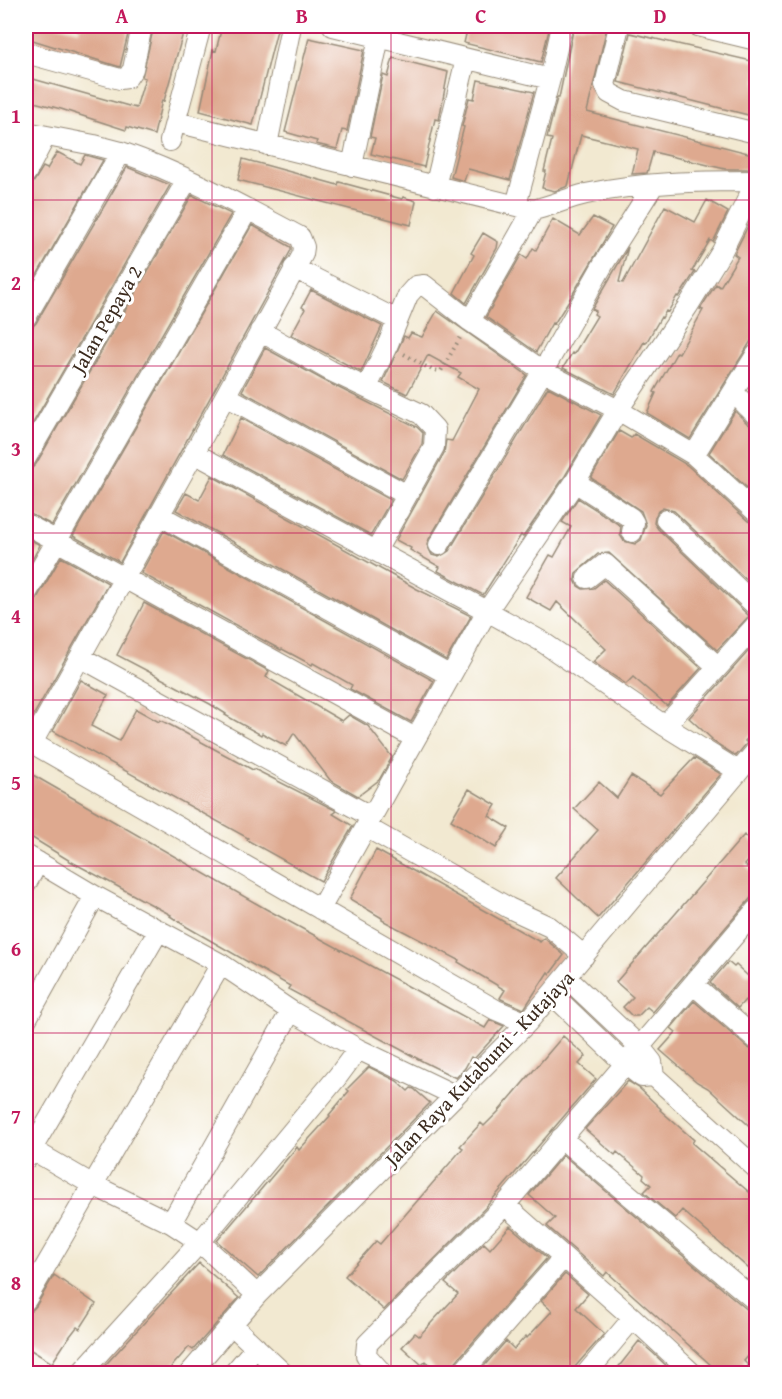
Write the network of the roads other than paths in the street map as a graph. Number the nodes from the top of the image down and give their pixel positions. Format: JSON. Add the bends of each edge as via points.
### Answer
{"nodes":[{"id":1,"x":142,"y":26,"type":"edge"},
{"id":2,"x":201,"y":26,"type":"edge"},
{"id":3,"x":291,"y":26,"type":"edge"},
{"id":4,"x":333,"y":26,"type":"edge"},
{"id":5,"x":562,"y":26,"type":"edge"},
{"id":6,"x":619,"y":26,"type":"edge"},
{"id":7,"x":698,"y":26,"type":"edge"},
{"id":8,"x":379,"y":37,"type":"junction"},
{"id":9,"x":756,"y":40,"type":"edge"},
{"id":10,"x":26,"y":53,"type":"edge"},
{"id":11,"x":465,"y":59,"type":"junction"},
{"id":12,"x":550,"y":79,"type":"junction"},
{"id":13,"x":26,"y":132,"type":"edge"},
{"id":14,"x":756,"y":133,"type":"edge"},
{"id":15,"x":45,"y":137,"type":"junction"},
{"id":16,"x":267,"y":145,"type":"junction"},
{"id":17,"x":121,"y":152,"type":"junction"},
{"id":18,"x":352,"y":166,"type":"junction"},
{"id":19,"x":26,"y":173,"type":"edge"},
{"id":20,"x":187,"y":180,"type":"junction"},
{"id":21,"x":756,"y":181,"type":"edge"},
{"id":22,"x":654,"y":186,"type":"junction"},
{"id":23,"x":435,"y":187,"type":"junction"},
{"id":24,"x":524,"y":208,"type":"junction"},
{"id":25,"x":248,"y":209,"type":"junction"},
{"id":26,"x":294,"y":268,"type":"junction"},
{"id":27,"x":26,"y":317,"type":"edge"},
{"id":28,"x":398,"y":320,"type":"junction"},
{"id":29,"x":470,"y":321,"type":"junction"},
{"id":30,"x":260,"y":331,"type":"junction"},
{"id":31,"x":756,"y":355,"type":"edge"},
{"id":32,"x":543,"y":371,"type":"junction"},
{"id":33,"x":367,"y":387,"type":"junction"},
{"id":34,"x":733,"y":392,"type":"junction"},
{"id":35,"x":225,"y":396,"type":"junction"},
{"id":36,"x":618,"y":410,"type":"junction"},
{"id":37,"x":756,"y":415,"type":"edge"},
{"id":38,"x":194,"y":453,"type":"junction"},
{"id":39,"x":694,"y":455,"type":"junction"},
{"id":40,"x":26,"y":458,"type":"edge"},
{"id":41,"x":575,"y":482,"type":"junction"},
{"id":42,"x":407,"y":495,"type":"junction"},
{"id":43,"x":756,"y":512,"type":"edge"},
{"id":44,"x":159,"y":515,"type":"junction"},
{"id":45,"x":666,"y":520,"type":"dead end"},
{"id":46,"x":26,"y":524,"type":"edge"},
{"id":47,"x":632,"y":532,"type":"dead end"},
{"id":48,"x":57,"y":543,"type":"junction"},
{"id":49,"x":438,"y":545,"type":"dead end"},
{"id":50,"x":376,"y":551,"type":"junction"},
{"id":51,"x":587,"y":578,"type":"dead end"},
{"id":52,"x":123,"y":579,"type":"junction"},
{"id":53,"x":26,"y":594,"type":"edge"},
{"id":54,"x":756,"y":606,"type":"edge"},
{"id":55,"x":487,"y":610,"type":"junction"},
{"id":56,"x":756,"y":625,"type":"edge"},
{"id":57,"x":80,"y":657,"type":"junction"},
{"id":58,"x":718,"y":667,"type":"junction"},
{"id":59,"x":450,"y":675,"type":"junction"},
{"id":60,"x":665,"y":726,"type":"junction"},
{"id":61,"x":415,"y":738,"type":"junction"},
{"id":62,"x":29,"y":742,"type":"edge"},
{"id":63,"x":756,"y":751,"type":"edge"},
{"id":64,"x":738,"y":771,"type":"junction"},
{"id":65,"x":368,"y":822,"type":"junction"},
{"id":66,"x":32,"y":859,"type":"edge"},
{"id":67,"x":26,"y":884,"type":"edge"},
{"id":68,"x":95,"y":896,"type":"junction"},
{"id":69,"x":320,"y":909,"type":"junction"},
{"id":70,"x":756,"y":910,"type":"edge"},
{"id":71,"x":159,"y":930,"type":"junction"},
{"id":72,"x":584,"y":956,"type":"junction"},
{"id":73,"x":221,"y":964,"type":"junction"},
{"id":74,"x":566,"y":977,"type":"junction"},
{"id":75,"x":694,"y":985,"type":"junction"},
{"id":76,"x":552,"y":994,"type":"junction"},
{"id":77,"x":291,"y":1011,"type":"junction"},
{"id":78,"x":26,"y":1020,"type":"edge"},
{"id":79,"x":527,"y":1023,"type":"junction"},
{"id":80,"x":756,"y":1039,"type":"edge"},
{"id":81,"x":640,"y":1047,"type":"junction"},
{"id":82,"x":358,"y":1048,"type":"junction"},
{"id":83,"x":625,"y":1064,"type":"junction"},
{"id":84,"x":654,"y":1076,"type":"junction"},
{"id":85,"x":454,"y":1095,"type":"junction"},
{"id":86,"x":561,"y":1138,"type":"junction"},
{"id":87,"x":27,"y":1152,"type":"edge"},
{"id":88,"x":756,"y":1168,"type":"edge"},
{"id":89,"x":93,"y":1185,"type":"junction"},
{"id":90,"x":505,"y":1205,"type":"junction"},
{"id":91,"x":171,"y":1223,"type":"junction"},
{"id":92,"x":200,"y":1242,"type":"junction"},
{"id":93,"x":563,"y":1257,"type":"junction"},
{"id":94,"x":257,"y":1295,"type":"junction"},
{"id":95,"x":26,"y":1300,"type":"edge"},
{"id":96,"x":756,"y":1301,"type":"edge"},
{"id":97,"x":633,"y":1318,"type":"junction"},
{"id":98,"x":231,"y":1324,"type":"junction"},
{"id":99,"x":256,"y":1347,"type":"junction"},
{"id":100,"x":80,"y":1374,"type":"edge"},
{"id":101,"x":189,"y":1374,"type":"edge"},
{"id":102,"x":233,"y":1374,"type":"edge"},
{"id":103,"x":284,"y":1374,"type":"edge"},
{"id":104,"x":383,"y":1374,"type":"edge"},
{"id":105,"x":461,"y":1374,"type":"edge"},
{"id":106,"x":586,"y":1374,"type":"edge"},
{"id":107,"x":693,"y":1374,"type":"edge"}],
"edges":[{"from":1,"to":10,"type":"street","via":[[133,69],[127,78]]},
{"from":2,"to":16,"type":"street","via":[[173,132]]},
{"from":3,"to":16,"type":"street"},
{"from":4,"to":8,"type":"street"},
{"from":5,"to":12,"type":"street"},
{"from":6,"to":14,"type":"street","via":[[605,86],[609,93],[624,101]]},
{"from":7,"to":9,"type":"street"},
{"from":8,"to":11,"type":"street"},
{"from":8,"to":18,"type":"street"},
{"from":11,"to":12,"type":"street"},
{"from":11,"to":23,"type":"street"},
{"from":12,"to":24,"type":"street"},
{"from":13,"to":15,"type":"street"},
{"from":15,"to":17,"type":"street"},
{"from":15,"to":19,"type":"street"},
{"from":16,"to":18,"type":"street"},
{"from":17,"to":20,"type":"street"},
{"from":17,"to":27,"type":"street"},
{"from":18,"to":23,"type":"street"},
{"from":20,"to":25,"type":"street"},
{"from":20,"to":40,"type":"street","name":"Jalan Pepaya 2"},
{"from":21,"to":22,"type":"street"},
{"from":21,"to":36,"type":"street","via":[[722,251]]},
{"from":22,"to":24,"type":"street","via":[[584,194]]},
{"from":22,"to":32,"type":"street","via":[[604,263]]},
{"from":23,"to":24,"type":"street"},
{"from":24,"to":29,"type":"street"},
{"from":25,"to":26,"type":"street","via":[[300,237],[303,254]]},
{"from":25,"to":48,"type":"street"},
{"from":26,"to":28,"type":"street"},
{"from":26,"to":30,"type":"street"},
{"from":28,"to":29,"type":"street","via":[[411,290],[424,285]]},
{"from":28,"to":33,"type":"street"},
{"from":29,"to":32,"type":"street"},
{"from":30,"to":33,"type":"street"},
{"from":30,"to":35,"type":"street"},
{"from":31,"to":34,"type":"street"},
{"from":32,"to":36,"type":"street"},
{"from":32,"to":49,"type":"street"},
{"from":33,"to":42,"type":"street","via":[[421,414],[435,429],[434,447]]},
{"from":34,"to":37,"type":"street"},
{"from":34,"to":39,"type":"street"},
{"from":35,"to":38,"type":"street"},
{"from":35,"to":42,"type":"street"},
{"from":36,"to":39,"type":"street"},
{"from":36,"to":41,"type":"street"},
{"from":38,"to":44,"type":"street"},
{"from":38,"to":50,"type":"street"},
{"from":39,"to":43,"type":"street"},
{"from":41,"to":47,"type":"street","via":[[621,510],[634,523]]},
{"from":41,"to":55,"type":"street"},
{"from":42,"to":50,"type":"street"},
{"from":44,"to":52,"type":"street"},
{"from":44,"to":59,"type":"street"},
{"from":45,"to":54,"type":"street"},
{"from":46,"to":48,"type":"street"},
{"from":48,"to":52,"type":"street"},
{"from":48,"to":53,"type":"street"},
{"from":50,"to":55,"type":"street"},
{"from":51,"to":58,"type":"street","via":[[605,564]]},
{"from":52,"to":57,"type":"street"},
{"from":52,"to":61,"type":"street"},
{"from":55,"to":59,"type":"street"},
{"from":55,"to":60,"type":"street","via":[[541,641]]},
{"from":56,"to":58,"type":"street"},
{"from":57,"to":62,"type":"street"},
{"from":57,"to":65,"type":"street"},
{"from":58,"to":60,"type":"street"},
{"from":59,"to":61,"type":"street"},
{"from":60,"to":64,"type":"street"},
{"from":61,"to":65,"type":"street"},
{"from":62,"to":69,"type":"street"},
{"from":63,"to":64,"type":"street","name":"Jalan Raya Kutabumi - Kutajaya"},
{"from":64,"to":72,"type":"street","name":"Jalan Raya Kutabumi - Kutajaya"},
{"from":65,"to":69,"type":"street"},
{"from":65,"to":72,"type":"street","via":[[508,908],[550,927]]},
{"from":66,"to":67,"type":"street"},
{"from":66,"to":68,"type":"street"},
{"from":68,"to":71,"type":"street"},
{"from":68,"to":78,"type":"street"},
{"from":69,"to":79,"type":"street","via":[[496,1010]]},
{"from":70,"to":75,"type":"street"},
{"from":71,"to":73,"type":"street"},
{"from":71,"to":87,"type":"street"},
{"from":72,"to":74,"type":"street","name":"Jalan Raya Kutabumi - Kutajaya"},
{"from":73,"to":77,"type":"street"},
{"from":73,"to":89,"type":"street"},
{"from":74,"to":76,"type":"street","name":"Jalan Raya Kutabumi - Kutajaya"},
{"from":74,"to":81,"type":"street"},
{"from":75,"to":80,"type":"street"},
{"from":75,"to":81,"type":"street"},
{"from":76,"to":79,"type":"street","name":"Jalan Raya Kutabumi - Kutajaya"},
{"from":76,"to":83,"type":"street"},
{"from":77,"to":82,"type":"street"},
{"from":77,"to":91,"type":"street"},
{"from":79,"to":85,"type":"street","name":"Jalan Raya Kutabumi - Kutajaya"},
{"from":81,"to":83,"type":"street"},
{"from":81,"to":84,"type":"street","via":[[652,1062]]},
{"from":82,"to":85,"type":"street"},
{"from":82,"to":92,"type":"street"},
{"from":83,"to":84,"type":"street","via":[[642,1077]]},
{"from":83,"to":86,"type":"street"},
{"from":84,"to":88,"type":"street"},
{"from":85,"to":94,"type":"street","name":"Jalan Raya Kutabumi - Kutajaya"},
{"from":86,"to":90,"type":"street"},
{"from":86,"to":96,"type":"street"},
{"from":87,"to":89,"type":"street"},
{"from":89,"to":91,"type":"street"},
{"from":89,"to":95,"type":"street"},
{"from":90,"to":93,"type":"street"},
{"from":90,"to":104,"type":"street","via":[[367,1344],[366,1355]]},
{"from":91,"to":92,"type":"street"},
{"from":92,"to":94,"type":"street"},
{"from":92,"to":100,"type":"street"},
{"from":93,"to":97,"type":"street"},
{"from":93,"to":105,"type":"street"},
{"from":94,"to":98,"type":"street","name":"Jalan Raya Kutabumi - Kutajaya"},
{"from":97,"to":106,"type":"street"},
{"from":97,"to":107,"type":"street"},
{"from":98,"to":99,"type":"street"},
{"from":98,"to":101,"type":"street","name":"Jalan Raya Kutabumi - Kutajaya"},
{"from":99,"to":102,"type":"street"},
{"from":99,"to":103,"type":"street"}]}
